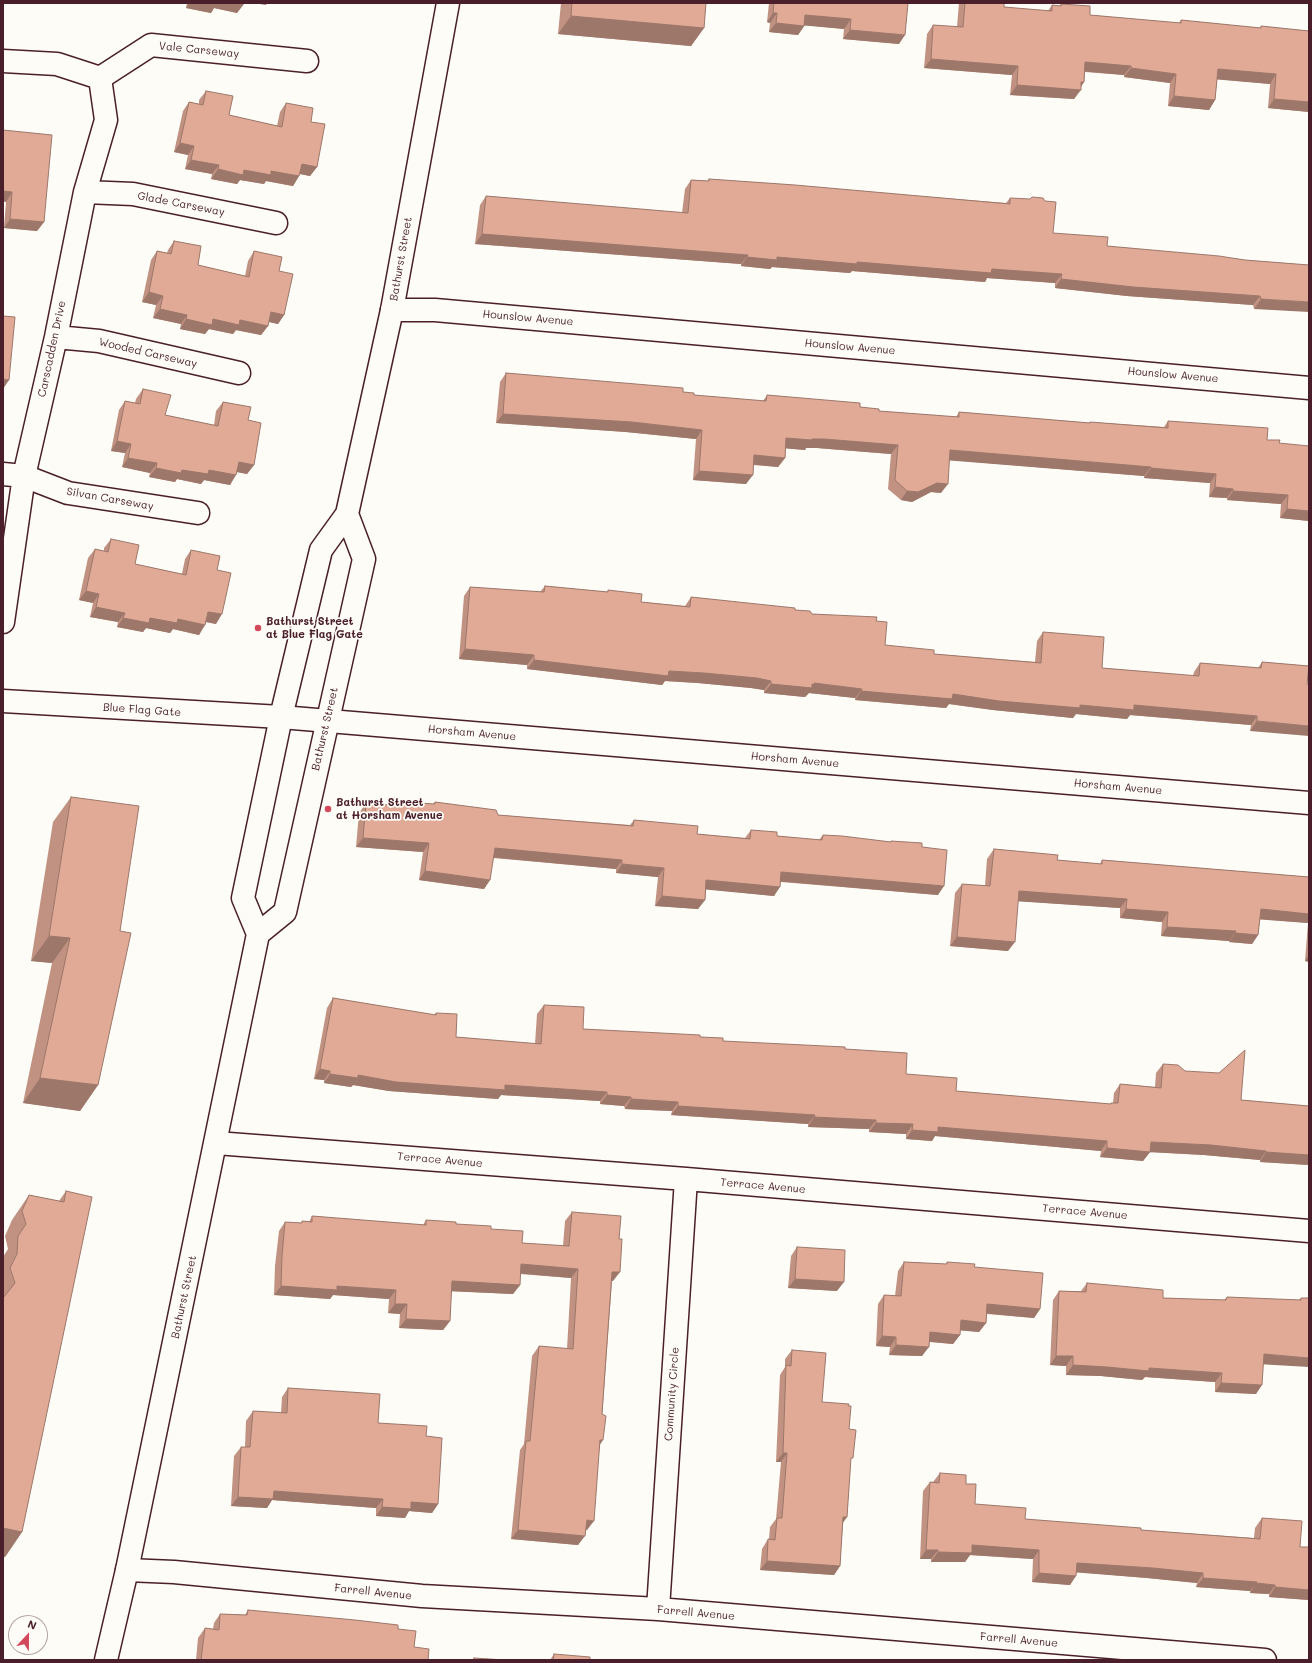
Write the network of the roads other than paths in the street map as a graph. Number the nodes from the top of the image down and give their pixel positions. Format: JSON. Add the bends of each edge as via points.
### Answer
{"nodes":[{"id":1,"x":448,"y":3,"type":"edge"},
{"id":2,"x":3,"y":61,"type":"edge"},
{"id":3,"x":307,"y":61,"type":"dead end"},
{"id":4,"x":100,"y":78,"type":"junction"},
{"id":5,"x":85,"y":192,"type":"junction"},
{"id":6,"x":276,"y":222,"type":"dead end"},
{"id":7,"x":392,"y":310,"type":"junction"},
{"id":8,"x":56,"y":337,"type":"junction"},
{"id":9,"x":239,"y":374,"type":"dead end"},
{"id":10,"x":1309,"y":388,"type":"edge"},
{"id":11,"x":3,"y":474,"type":"edge"},
{"id":12,"x":24,"y":476,"type":"junction"},
{"id":13,"x":198,"y":513,"type":"dead end"},
{"id":14,"x":346,"y":514,"type":"junction"},
{"id":15,"x":3,"y":622,"type":"edge"},
{"id":16,"x":3,"y":701,"type":"edge"},
{"id":17,"x":281,"y":717,"type":"junction"},
{"id":18,"x":327,"y":721,"type":"junction"},
{"id":19,"x":1309,"y":803,"type":"edge"},
{"id":20,"x":258,"y":934,"type":"junction"},
{"id":21,"x":216,"y":1143,"type":"junction"},
{"id":22,"x":686,"y":1179,"type":"junction"},
{"id":23,"x":1309,"y":1231,"type":"edge"},
{"id":24,"x":127,"y":1570,"type":"junction"},
{"id":25,"x":658,"y":1610,"type":"junction"},
{"id":26,"x":106,"y":1660,"type":"edge"},
{"id":27,"x":1265,"y":1660,"type":"edge"}],
"edges":[{"from":1,"to":7,"type":"street","name":"Bathurst Street"},
{"from":2,"to":4,"type":"street","via":[[57,64]]},
{"from":3,"to":4,"type":"street","name":"Vale Carseway","via":[[152,45]]},
{"from":4,"to":5,"type":"street","name":"Carscadden Drive","via":[[106,120]]},
{"from":5,"to":6,"type":"street","name":"Glade Carseway","via":[[133,194]]},
{"from":5,"to":8,"type":"street","name":"Carscadden Drive"},
{"from":7,"to":10,"type":"street","name":"Hounslow Avenue","via":[[435,310]]},
{"from":7,"to":14,"type":"street","name":"Bathurst Street"},
{"from":8,"to":9,"type":"street","name":"Wooded Carseway","via":[[99,341]]},
{"from":8,"to":12,"type":"street","name":"Carscadden Drive"},
{"from":11,"to":12,"type":"street","name":"Silvan Carseway"},
{"from":12,"to":13,"type":"street","name":"Silvan Carseway","via":[[68,493]]},
{"from":12,"to":15,"type":"street","name":"Carscadden Drive"},
{"from":14,"to":17,"type":"street","name":"Bathurst Street","via":[[321,550]]},
{"from":14,"to":18,"type":"street","name":"Bathurst Street","via":[[364,559]]},
{"from":16,"to":17,"type":"street","name":"Blue Flag Gate"},
{"from":17,"to":18,"type":"street","name":"Horsham Avenue"},
{"from":17,"to":20,"type":"street","name":"Bathurst Street","via":[[243,898]]},
{"from":18,"to":19,"type":"street","name":"Horsham Avenue"},
{"from":18,"to":20,"type":"street","name":"Bathurst Street","via":[[285,912]]},
{"from":20,"to":21,"type":"street","name":"Bathurst Street"},
{"from":21,"to":22,"type":"street","name":"Terrace Avenue"},
{"from":21,"to":24,"type":"street","name":"Bathurst Street"},
{"from":22,"to":23,"type":"street","name":"Terrace Avenue"},
{"from":22,"to":25,"type":"street","name":"Community Circle"},
{"from":24,"to":25,"type":"street","name":"Farrell Avenue","via":[[174,1572],[422,1596]]},
{"from":24,"to":26,"type":"street","name":"Bathurst Street"},
{"from":25,"to":27,"type":"street","name":"Farrell Avenue"}]}
